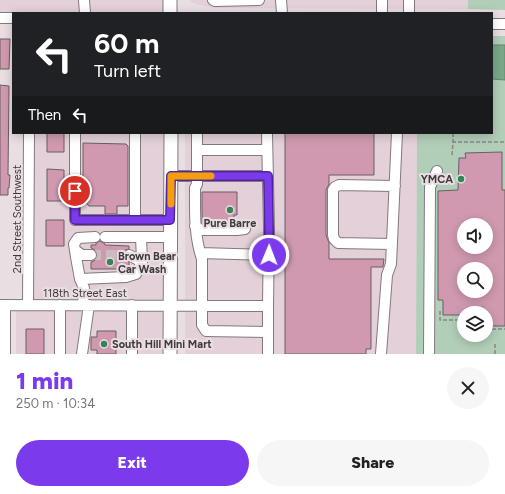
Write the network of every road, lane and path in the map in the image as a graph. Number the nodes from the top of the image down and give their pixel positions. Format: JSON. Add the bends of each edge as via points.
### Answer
{"nodes":[{"id":1,"x":84,"y":0,"type":"edge"},
{"id":2,"x":170,"y":0,"type":"edge"},
{"id":3,"x":213,"y":0,"type":"edge"},
{"id":4,"x":259,"y":0,"type":"edge"},
{"id":5,"x":281,"y":0,"type":"edge"},
{"id":6,"x":382,"y":0,"type":"edge"},
{"id":7,"x":409,"y":0,"type":"edge"},
{"id":8,"x":85,"y":12,"type":"edge"},
{"id":9,"x":170,"y":12,"type":"edge"},
{"id":10,"x":282,"y":12,"type":"edge"},
{"id":11,"x":382,"y":12,"type":"edge"},
{"id":12,"x":409,"y":12,"type":"edge"},
{"id":13,"x":0,"y":18,"type":"edge"},
{"id":14,"x":12,"y":18,"type":"edge"},
{"id":15,"x":493,"y":24,"type":"edge"},
{"id":16,"x":505,"y":24,"type":"edge"},
{"id":17,"x":29,"y":134,"type":"edge"},
{"id":18,"x":75,"y":134,"type":"edge"},
{"id":19,"x":136,"y":134,"type":"edge"},
{"id":20,"x":170,"y":134,"type":"edge"},
{"id":21,"x":196,"y":134,"type":"edge"},
{"id":22,"x":267,"y":134,"type":"edge"},
{"id":23,"x":397,"y":134,"type":"edge"},
{"id":24,"x":453,"y":134,"type":"edge"},
{"id":25,"x":453,"y":142,"type":"junction"},
{"id":26,"x":505,"y":142,"type":"edge"},
{"id":27,"x":197,"y":150,"type":"junction"},
{"id":28,"x":267,"y":150,"type":"junction"},
{"id":29,"x":452,"y":155,"type":"dead end"},
{"id":30,"x":437,"y":171,"type":"dead end"},
{"id":31,"x":171,"y":176,"type":"junction"},
{"id":32,"x":197,"y":176,"type":"junction"},
{"id":33,"x":268,"y":176,"type":"junction"},
{"id":34,"x":395,"y":186,"type":"junction"},
{"id":35,"x":136,"y":220,"type":"junction"},
{"id":36,"x":170,"y":220,"type":"junction"},
{"id":37,"x":195,"y":226,"type":"junction"},
{"id":38,"x":245,"y":229,"type":"dead end"},
{"id":39,"x":141,"y":237,"type":"junction"},
{"id":40,"x":170,"y":237,"type":"junction"},
{"id":41,"x":392,"y":244,"type":"junction"},
{"id":42,"x":75,"y":250,"type":"junction"},
{"id":43,"x":200,"y":253,"type":"junction"},
{"id":44,"x":91,"y":255,"type":"tunnel mouth"},
{"id":45,"x":129,"y":255,"type":"tunnel mouth"},
{"id":46,"x":269,"y":255,"type":"junction"},
{"id":47,"x":142,"y":262,"type":"junction"},
{"id":48,"x":80,"y":279,"type":"junction"},
{"id":49,"x":3,"y":305,"type":"edge"},
{"id":50,"x":28,"y":305,"type":"junction"},
{"id":51,"x":60,"y":305,"type":"junction"},
{"id":52,"x":86,"y":305,"type":"junction"},
{"id":53,"x":132,"y":305,"type":"junction"},
{"id":54,"x":170,"y":306,"type":"junction"},
{"id":55,"x":202,"y":306,"type":"junction"},
{"id":56,"x":268,"y":306,"type":"junction"},
{"id":57,"x":440,"y":311,"type":"dead end"},
{"id":58,"x":457,"y":320,"type":"edge"},
{"id":59,"x":493,"y":329,"type":"edge"},
{"id":60,"x":505,"y":329,"type":"edge"},
{"id":61,"x":268,"y":332,"type":"junction"},
{"id":62,"x":495,"y":343,"type":"dead end"},
{"id":63,"x":5,"y":354,"type":"edge"},
{"id":64,"x":60,"y":354,"type":"edge"},
{"id":65,"x":82,"y":354,"type":"edge"},
{"id":66,"x":132,"y":354,"type":"edge"},
{"id":67,"x":170,"y":354,"type":"edge"},
{"id":68,"x":268,"y":354,"type":"edge"},
{"id":69,"x":381,"y":354,"type":"edge"},
{"id":70,"x":429,"y":354,"type":"edge"},
{"id":71,"x":495,"y":354,"type":"edge"}],
"edges":[{"from":1,"to":8,"type":"street"},
{"from":2,"to":9,"type":"main road"},
{"from":3,"to":4,"type":"street"},
{"from":5,"to":10,"type":"street"},
{"from":6,"to":11,"type":"street"},
{"from":7,"to":12,"type":"street"},
{"from":13,"to":14,"type":"street"},
{"from":15,"to":16,"type":"street"},
{"from":17,"to":50,"type":"street","name":"2nd Street Southwest"},
{"from":18,"to":35,"type":"street","via":[[75,220]]},
{"from":19,"to":35,"type":"street"},
{"from":20,"to":31,"type":"main road"},
{"from":21,"to":27,"type":"street"},
{"from":22,"to":28,"type":"street"},
{"from":23,"to":34,"type":"street"},
{"from":24,"to":25,"type":"path"},
{"from":25,"to":26,"type":"path"},
{"from":25,"to":29,"type":"path"},
{"from":27,"to":28,"type":"street"},
{"from":27,"to":32,"type":"street"},
{"from":28,"to":33,"type":"street"},
{"from":30,"to":70,"type":"street","via":[[430,187]]},
{"from":31,"to":32,"type":"street"},
{"from":31,"to":36,"type":"main road"},
{"from":32,"to":33,"type":"street"},
{"from":32,"to":37,"type":"street"},
{"from":33,"to":46,"type":"street"},
{"from":34,"to":41,"type":"street"},
{"from":34,"to":41,"type":"street","via":[[339,186],[333,190],[333,235],[338,243]]},
{"from":35,"to":36,"type":"street"},
{"from":36,"to":40,"type":"main road"},
{"from":37,"to":38,"type":"street","via":[[201,230]]},
{"from":37,"to":43,"type":"street"},
{"from":39,"to":40,"type":"street"},
{"from":39,"to":42,"type":"street","via":[[78,238],[74,244]]},
{"from":39,"to":47,"type":"street"},
{"from":40,"to":54,"type":"main road"},
{"from":41,"to":69,"type":"street"},
{"from":42,"to":44,"type":"street","via":[[82,255]]},
{"from":42,"to":48,"type":"street"},
{"from":43,"to":46,"type":"street"},
{"from":43,"to":55,"type":"street"},
{"from":45,"to":47,"type":"street"},
{"from":46,"to":56,"type":"street"},
{"from":47,"to":48,"type":"street","via":[[136,274],[126,277]]},
{"from":48,"to":52,"type":"street"},
{"from":49,"to":50,"type":"street","name":"118th Street East"},
{"from":49,"to":63,"type":"street"},
{"from":50,"to":51,"type":"street","name":"118th Street East"},
{"from":51,"to":52,"type":"street","name":"118th Street East"},
{"from":51,"to":64,"type":"street"},
{"from":52,"to":53,"type":"street","name":"118th Street East"},
{"from":52,"to":65,"type":"street"},
{"from":53,"to":54,"type":"street","name":"118th Street East"},
{"from":53,"to":66,"type":"street"},
{"from":54,"to":55,"type":"street","name":"118th Street East"},
{"from":54,"to":67,"type":"main road"},
{"from":55,"to":56,"type":"street","name":"118th Street East"},
{"from":55,"to":61,"type":"street","via":[[202,325],[206,331]]},
{"from":56,"to":61,"type":"street"},
{"from":57,"to":58,"type":"path","via":[[440,320]]},
{"from":59,"to":60,"type":"path"},
{"from":61,"to":68,"type":"street"},
{"from":62,"to":71,"type":"path"}]}
